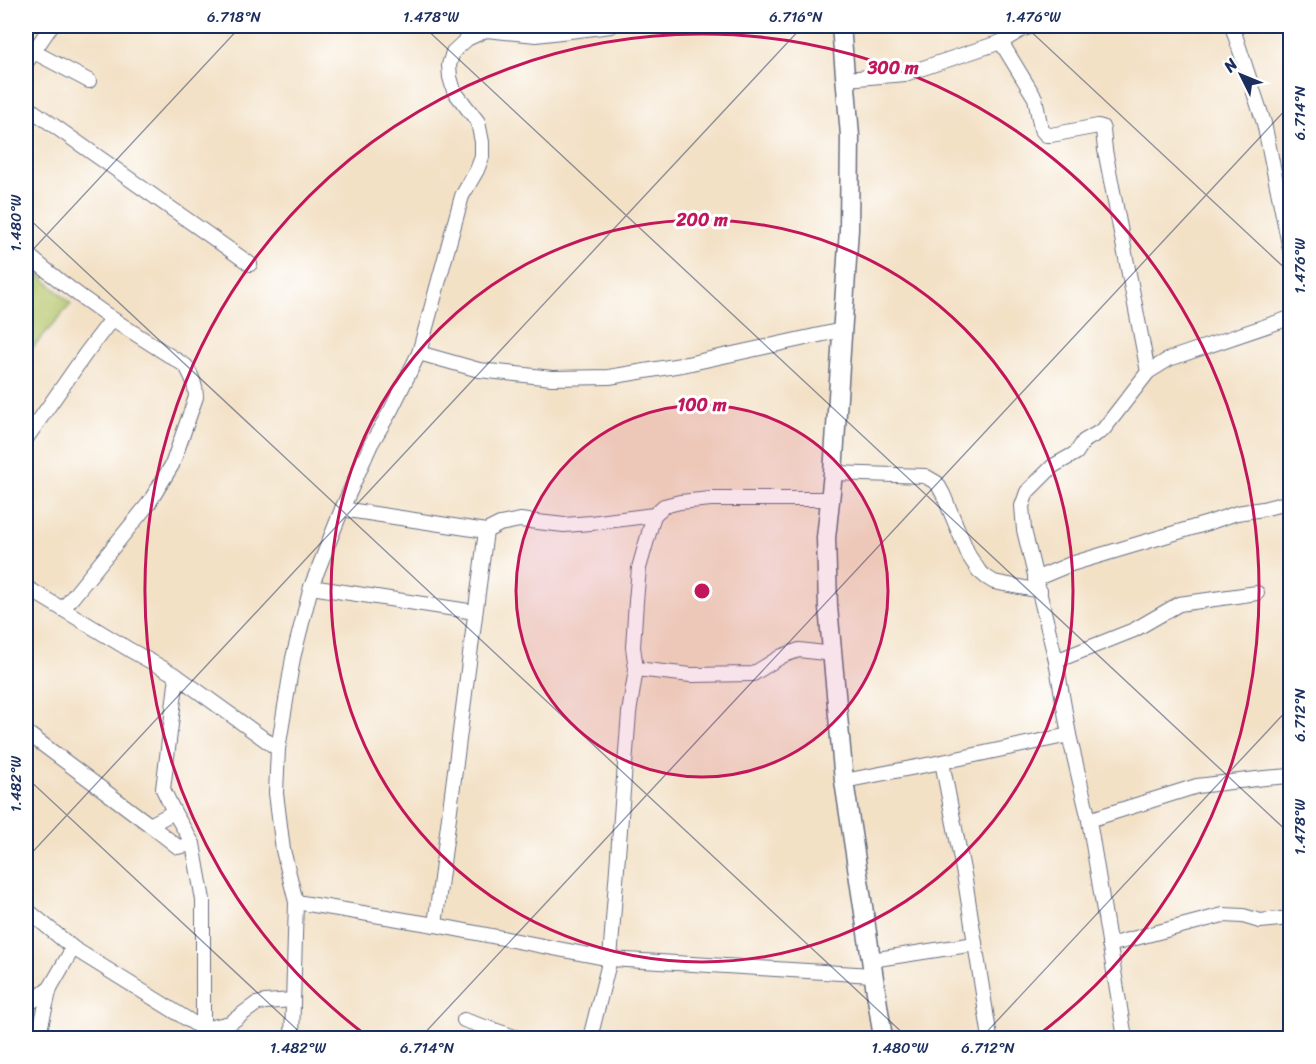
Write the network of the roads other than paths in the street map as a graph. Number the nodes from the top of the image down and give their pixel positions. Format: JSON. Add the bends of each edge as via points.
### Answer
{"nodes":[{"id":1,"x":49,"y":26,"type":"edge"},
{"id":2,"x":611,"y":26,"type":"edge"},
{"id":3,"x":841,"y":26,"type":"edge"},
{"id":4,"x":1032,"y":26,"type":"edge"},
{"id":5,"x":1232,"y":26,"type":"edge"},
{"id":6,"x":484,"y":28,"type":"edge"},
{"id":7,"x":1001,"y":42,"type":"junction"},
{"id":8,"x":30,"y":58,"type":"edge"},
{"id":9,"x":846,"y":79,"type":"junction"},
{"id":10,"x":89,"y":81,"type":"dead end"},
{"id":11,"x":26,"y":106,"type":"edge"},
{"id":12,"x":1290,"y":249,"type":"edge"},
{"id":13,"x":26,"y":253,"type":"edge"},
{"id":14,"x":250,"y":264,"type":"dead end"},
{"id":15,"x":1290,"y":318,"type":"edge"},
{"id":16,"x":112,"y":319,"type":"junction"},
{"id":17,"x":842,"y":330,"type":"junction"},
{"id":18,"x":419,"y":353,"type":"junction"},
{"id":19,"x":1148,"y":372,"type":"junction"},
{"id":20,"x":26,"y":439,"type":"edge"},
{"id":21,"x":833,"y":473,"type":"junction"},
{"id":22,"x":830,"y":499,"type":"junction"},
{"id":23,"x":1290,"y":502,"type":"edge"},
{"id":24,"x":342,"y":509,"type":"junction"},
{"id":25,"x":654,"y":515,"type":"junction"},
{"id":26,"x":486,"y":531,"type":"junction"},
{"id":27,"x":1038,"y":585,"type":"junction"},
{"id":28,"x":26,"y":587,"type":"edge"},
{"id":29,"x":312,"y":587,"type":"junction"},
{"id":30,"x":1257,"y":593,"type":"dead end"},
{"id":31,"x":63,"y":609,"type":"junction"},
{"id":32,"x":475,"y":612,"type":"junction"},
{"id":33,"x":833,"y":654,"type":"junction"},
{"id":34,"x":1056,"y":661,"type":"junction"},
{"id":35,"x":636,"y":669,"type":"junction"},
{"id":36,"x":177,"y":676,"type":"junction"},
{"id":37,"x":26,"y":732,"type":"edge"},
{"id":38,"x":1069,"y":735,"type":"junction"},
{"id":39,"x":278,"y":749,"type":"junction"},
{"id":40,"x":942,"y":762,"type":"junction"},
{"id":41,"x":1290,"y":776,"type":"edge"},
{"id":42,"x":844,"y":781,"type":"junction"},
{"id":43,"x":174,"y":812,"type":"junction"},
{"id":44,"x":1089,"y":820,"type":"junction"},
{"id":45,"x":150,"y":825,"type":"junction"},
{"id":46,"x":193,"y":844,"type":"junction"},
{"id":47,"x":296,"y":902,"type":"junction"},
{"id":48,"x":26,"y":909,"type":"edge"},
{"id":49,"x":1290,"y":918,"type":"edge"},
{"id":50,"x":435,"y":925,"type":"junction"},
{"id":51,"x":975,"y":944,"type":"junction"},
{"id":52,"x":1109,"y":945,"type":"junction"},
{"id":53,"x":73,"y":948,"type":"junction"},
{"id":54,"x":609,"y":958,"type":"junction"},
{"id":55,"x":872,"y":967,"type":"junction"},
{"id":56,"x":50,"y":988,"type":"junction"},
{"id":57,"x":292,"y":1000,"type":"junction"},
{"id":58,"x":26,"y":1006,"type":"edge"},
{"id":59,"x":464,"y":1020,"type":"dead end"},
{"id":60,"x":203,"y":1034,"type":"edge"},
{"id":61,"x":38,"y":1038,"type":"edge"},
{"id":62,"x":292,"y":1038,"type":"edge"},
{"id":63,"x":518,"y":1038,"type":"edge"},
{"id":64,"x":590,"y":1038,"type":"edge"},
{"id":65,"x":883,"y":1038,"type":"edge"},
{"id":66,"x":990,"y":1038,"type":"edge"},
{"id":67,"x":1125,"y":1038,"type":"edge"}],
"edges":[{"from":1,"to":8,"type":"street"},
{"from":2,"to":6,"type":"street","via":[[536,35]]},
{"from":3,"to":9,"type":"street"},
{"from":4,"to":7,"type":"street"},
{"from":5,"to":12,"type":"street","via":[[1264,123]]},
{"from":6,"to":18,"type":"street","via":[[453,52],[450,65],[454,91],[478,122],[482,156],[462,196]]},
{"from":7,"to":9,"type":"street","via":[[905,74]]},
{"from":7,"to":19,"type":"street","via":[[1035,98],[1041,129],[1046,135],[1102,127]]},
{"from":8,"to":10,"type":"street"},
{"from":9,"to":17,"type":"street","via":[[849,229]]},
{"from":11,"to":14,"type":"street"},
{"from":13,"to":16,"type":"street"},
{"from":15,"to":19,"type":"street","via":[[1169,360]]},
{"from":16,"to":20,"type":"street"},
{"from":16,"to":31,"type":"street","via":[[186,366],[193,377],[196,397],[172,465],[149,503]]},
{"from":17,"to":18,"type":"street","via":[[609,377],[552,378],[479,370]]},
{"from":17,"to":21,"type":"street"},
{"from":18,"to":24,"type":"street"},
{"from":19,"to":27,"type":"street","via":[[1103,430],[1053,466],[1027,492],[1022,506],[1024,530]]},
{"from":21,"to":22,"type":"street"},
{"from":21,"to":27,"type":"street","via":[[924,477],[937,483],[979,571],[994,582]]},
{"from":22,"to":25,"type":"street","via":[[680,502],[664,506]]},
{"from":22,"to":33,"type":"street","via":[[826,550]]},
{"from":23,"to":27,"type":"street","via":[[1237,513],[1071,564]]},
{"from":24,"to":26,"type":"street"},
{"from":24,"to":29,"type":"street"},
{"from":25,"to":26,"type":"street","via":[[564,525],[520,520]]},
{"from":25,"to":35,"type":"street","via":[[639,568],[633,646]]},
{"from":26,"to":32,"type":"street"},
{"from":27,"to":34,"type":"street"},
{"from":28,"to":31,"type":"street"},
{"from":29,"to":32,"type":"street"},
{"from":29,"to":39,"type":"street","via":[[293,658]]},
{"from":30,"to":34,"type":"street","via":[[1179,604],[1134,630]]},
{"from":31,"to":36,"type":"street"},
{"from":32,"to":50,"type":"street"},
{"from":33,"to":35,"type":"street","via":[[799,650],[753,674],[691,675]]},
{"from":33,"to":42,"type":"street"},
{"from":34,"to":38,"type":"street"},
{"from":35,"to":54,"type":"street"},
{"from":36,"to":39,"type":"street"},
{"from":36,"to":43,"type":"street","via":[[163,789]]},
{"from":37,"to":45,"type":"street"},
{"from":38,"to":40,"type":"street"},
{"from":38,"to":44,"type":"street"},
{"from":39,"to":47,"type":"street","via":[[276,793],[283,850]]},
{"from":40,"to":42,"type":"street"},
{"from":40,"to":51,"type":"street"},
{"from":41,"to":44,"type":"street","via":[[1197,786]]},
{"from":42,"to":55,"type":"street"},
{"from":43,"to":45,"type":"street"},
{"from":43,"to":46,"type":"street"},
{"from":44,"to":52,"type":"street"},
{"from":45,"to":46,"type":"street","via":[[178,847]]},
{"from":46,"to":60,"type":"street","via":[[203,900]]},
{"from":47,"to":50,"type":"street"},
{"from":47,"to":57,"type":"street"},
{"from":48,"to":53,"type":"street"},
{"from":49,"to":52,"type":"street","via":[[1260,921],[1223,915]]},
{"from":50,"to":54,"type":"street"},
{"from":51,"to":55,"type":"street"},
{"from":51,"to":66,"type":"street"},
{"from":52,"to":67,"type":"street"},
{"from":53,"to":56,"type":"street"},
{"from":53,"to":60,"type":"street"},
{"from":54,"to":55,"type":"street"},
{"from":54,"to":64,"type":"street"},
{"from":55,"to":65,"type":"street"},
{"from":56,"to":58,"type":"street"},
{"from":56,"to":61,"type":"street"},
{"from":57,"to":60,"type":"street","via":[[256,1004],[230,1023]]},
{"from":57,"to":62,"type":"street"},
{"from":59,"to":63,"type":"street"}]}
